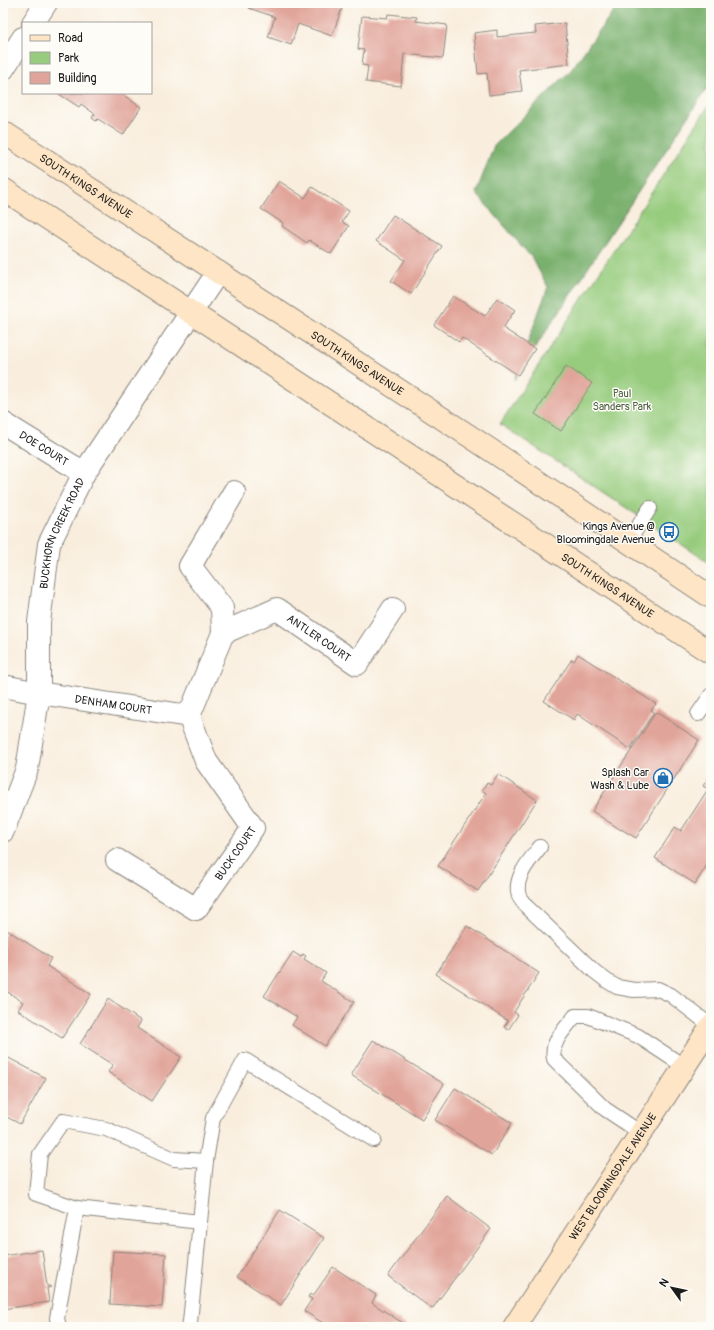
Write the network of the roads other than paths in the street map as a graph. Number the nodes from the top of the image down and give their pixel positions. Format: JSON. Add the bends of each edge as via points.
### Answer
{"nodes":[{"id":1,"x":46,"y":3,"type":"edge"},
{"id":2,"x":34,"y":22,"type":"edge"},
{"id":3,"x":22,"y":40,"type":"edge"},
{"id":4,"x":3,"y":69,"type":"edge"},
{"id":5,"x":3,"y":132,"type":"edge"},
{"id":6,"x":3,"y":188,"type":"edge"},
{"id":7,"x":218,"y":272,"type":"junction"},
{"id":8,"x":191,"y":311,"type":"junction"},
{"id":9,"x":3,"y":423,"type":"edge"},
{"id":10,"x":84,"y":473,"type":"junction"},
{"id":11,"x":234,"y":492,"type":"dead end"},
{"id":12,"x":650,"y":508,"type":"dead end"},
{"id":13,"x":628,"y":542,"type":"junction"},
{"id":14,"x":711,"y":597,"type":"edge"},
{"id":15,"x":393,"y":609,"type":"dead end"},
{"id":16,"x":223,"y":633,"type":"junction"},
{"id":17,"x":711,"y":653,"type":"edge"},
{"id":18,"x":3,"y":686,"type":"edge"},
{"id":19,"x":39,"y":693,"type":"junction"},
{"id":20,"x":711,"y":694,"type":"edge"},
{"id":21,"x":698,"y":714,"type":"dead end"},
{"id":22,"x":189,"y":716,"type":"junction"},
{"id":23,"x":3,"y":831,"type":"edge"},
{"id":24,"x":540,"y":847,"type":"dead end"},
{"id":25,"x":117,"y":860,"type":"dead end"},
{"id":26,"x":711,"y":1026,"type":"edge"},
{"id":27,"x":685,"y":1066,"type":"junction"},
{"id":28,"x":641,"y":1133,"type":"junction"},
{"id":29,"x":374,"y":1140,"type":"dead end"},
{"id":30,"x":206,"y":1161,"type":"junction"},
{"id":31,"x":77,"y":1208,"type":"junction"},
{"id":32,"x":200,"y":1222,"type":"junction"},
{"id":33,"x":59,"y":1327,"type":"edge"},
{"id":34,"x":188,"y":1327,"type":"edge"},
{"id":35,"x":514,"y":1327,"type":"edge"}],
"edges":[{"from":1,"to":2,"type":"street"},
{"from":3,"to":4,"type":"street"},
{"from":5,"to":7,"type":"main road","name":"SOUTH KINGS AVENUE"},
{"from":6,"to":8,"type":"main road","name":"SOUTH KINGS AVENUE"},
{"from":7,"to":8,"type":"street","name":"BUCKHORN CREEK ROAD"},
{"from":7,"to":13,"type":"main road","name":"SOUTH KINGS AVENUE"},
{"from":8,"to":10,"type":"street","name":"BUCKHORN CREEK ROAD"},
{"from":8,"to":17,"type":"main road","name":"SOUTH KINGS AVENUE"},
{"from":9,"to":10,"type":"street","name":"DOE COURT"},
{"from":10,"to":19,"type":"street","name":"BUCKHORN CREEK ROAD","via":[[49,544],[39,622]]},
{"from":11,"to":16,"type":"street","via":[[190,566],[222,608]]},
{"from":12,"to":13,"type":"lane"},
{"from":13,"to":14,"type":"main road","name":"SOUTH KINGS AVENUE"},
{"from":15,"to":16,"type":"street","name":"ANTLER COURT","via":[[357,664],[277,609]]},
{"from":16,"to":22,"type":"street"},
{"from":18,"to":19,"type":"street","name":"DENHAM COURT"},
{"from":19,"to":22,"type":"street","name":"DENHAM COURT"},
{"from":19,"to":23,"type":"street","name":"BUCKHORN CREEK ROAD","via":[[27,769]]},
{"from":20,"to":21,"type":"lane"},
{"from":22,"to":25,"type":"street","name":"BUCK COURT","via":[[206,761],[253,828],[196,909]]},
{"from":24,"to":26,"type":"lane","via":[[525,867],[518,883],[519,896],[526,906],[607,982],[634,990],[658,989],[671,995]]},
{"from":26,"to":27,"type":"main road","name":"WEST BLOOMINGDALE AVENUE"},
{"from":27,"to":28,"type":"main road","name":"WEST BLOOMINGDALE AVENUE"},
{"from":27,"to":28,"type":"lane","via":[[638,1036],[588,1016],[575,1016],[558,1038],[552,1053],[554,1059],[605,1109]]},
{"from":28,"to":35,"type":"main road","name":"WEST BLOOMINGDALE AVENUE"},
{"from":29,"to":30,"type":"lane","via":[[245,1060],[213,1118]]},
{"from":30,"to":31,"type":"lane","via":[[174,1159],[106,1130],[63,1121],[40,1154],[36,1194]]},
{"from":30,"to":32,"type":"lane"},
{"from":31,"to":32,"type":"lane"},
{"from":31,"to":33,"type":"lane","via":[[57,1318]]},
{"from":32,"to":34,"type":"lane"}]}
